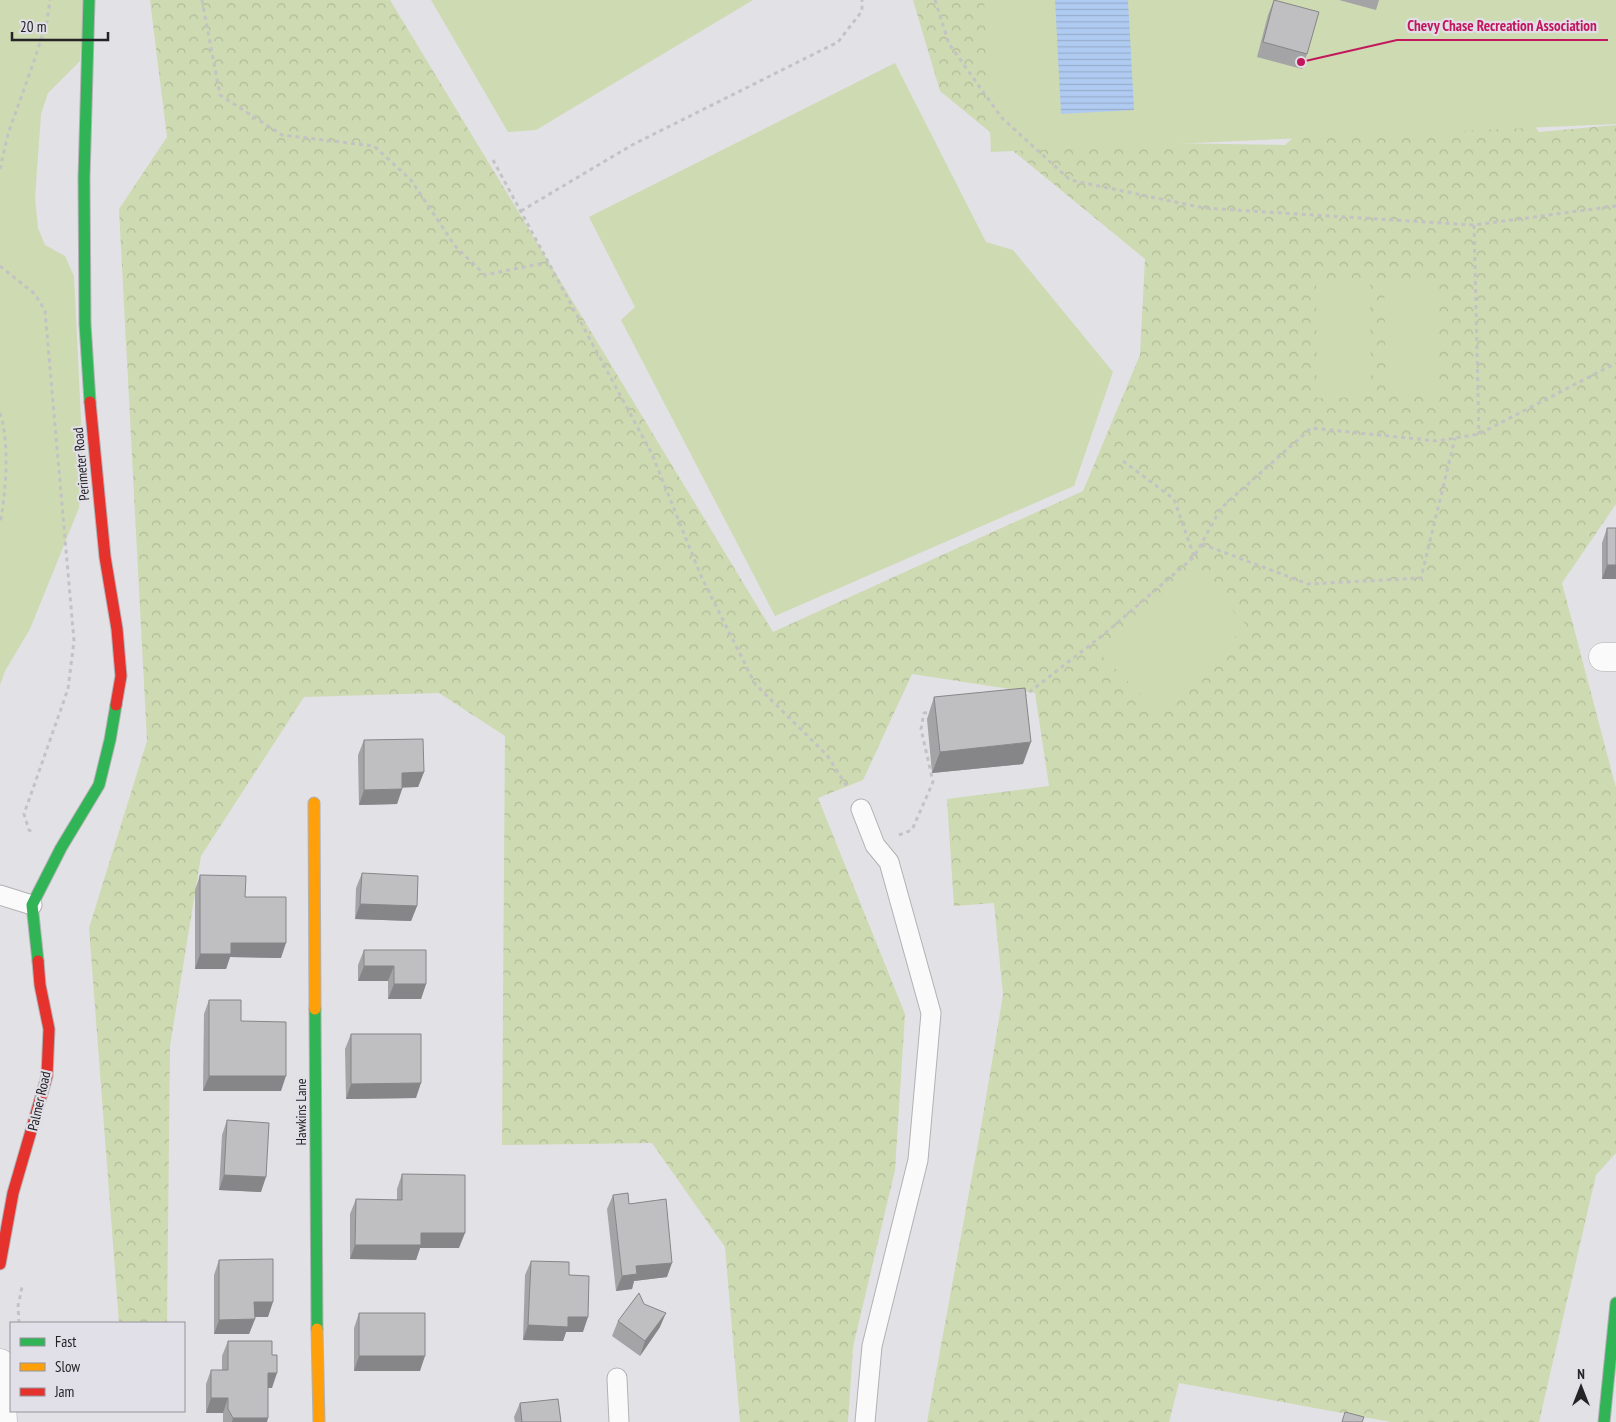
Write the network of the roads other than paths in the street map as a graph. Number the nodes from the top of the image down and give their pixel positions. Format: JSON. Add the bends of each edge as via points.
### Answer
{"nodes":[{"id":1,"x":89,"y":0,"type":"edge"},
{"id":2,"x":314,"y":802,"type":"dead end"},
{"id":3,"x":861,"y":809,"type":"road end"},
{"id":4,"x":0,"y":895,"type":"edge"},
{"id":5,"x":32,"y":905,"type":"junction"},
{"id":6,"x":0,"y":1264,"type":"edge"},
{"id":7,"x":1616,"y":1303,"type":"edge"},
{"id":8,"x":0,"y":1363,"type":"edge"},
{"id":9,"x":617,"y":1378,"type":"dead end"},
{"id":10,"x":3,"y":1422,"type":"edge"},
{"id":11,"x":319,"y":1422,"type":"edge"},
{"id":12,"x":619,"y":1422,"type":"edge"},
{"id":13,"x":865,"y":1422,"type":"edge"},
{"id":14,"x":1604,"y":1422,"type":"edge"}],
"edges":[{"from":1,"to":5,"type":"street","name":"Perimeter Road","via":[[84,178],[85,324],[94,453],[122,676],[99,785]]},
{"from":2,"to":11,"type":"street","name":"Hawkins Lane"},
{"from":3,"to":13,"type":"lane","via":[[875,844],[889,862],[931,1013],[918,1160],[872,1346]]},
{"from":4,"to":5,"type":"lane"},
{"from":5,"to":6,"type":"street","name":"Palmer Road","via":[[40,985],[49,1029],[47,1076],[13,1193]]},
{"from":7,"to":14,"type":"street"},
{"from":8,"to":10,"type":"street"},
{"from":9,"to":12,"type":"lane"}]}
